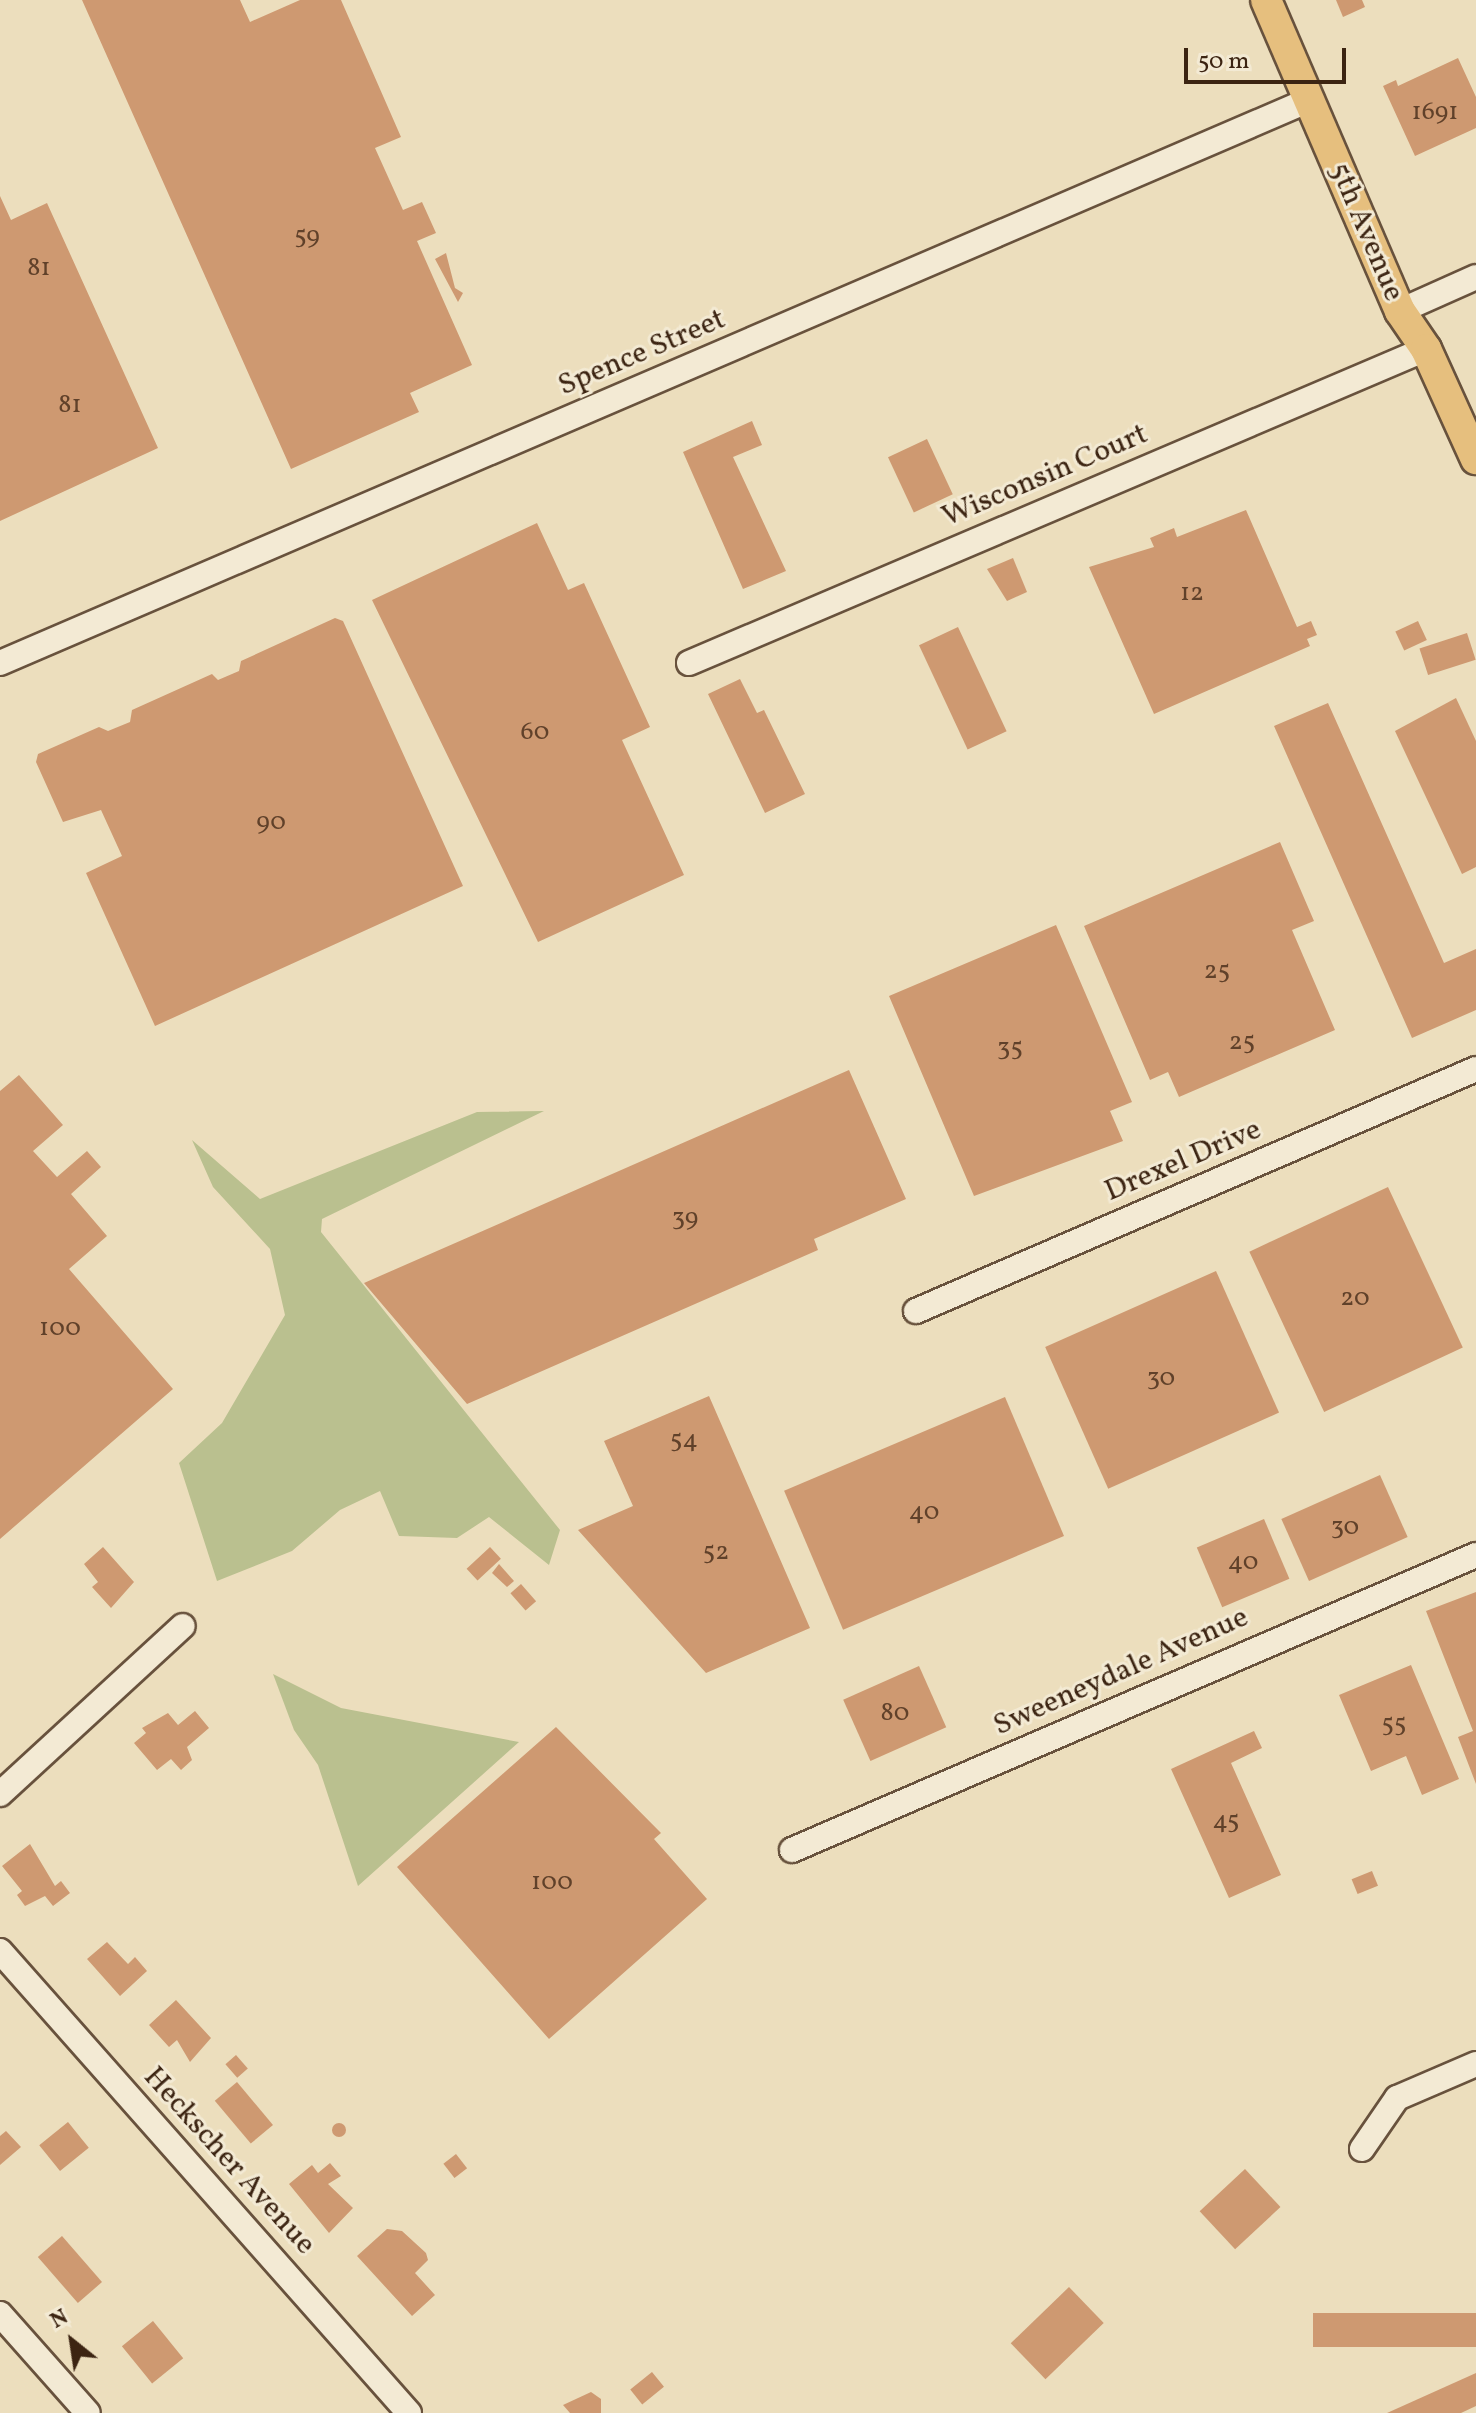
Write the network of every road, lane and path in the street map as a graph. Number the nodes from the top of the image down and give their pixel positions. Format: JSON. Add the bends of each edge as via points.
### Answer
{"nodes":[{"id":1,"x":1266,"y":0,"type":"edge"},
{"id":2,"x":1309,"y":100,"type":"junction"},
{"id":3,"x":1476,"y":277,"type":"edge"},
{"id":4,"x":1400,"y":311,"type":"junction"},
{"id":5,"x":1426,"y":349,"type":"junction"},
{"id":6,"x":1476,"y":459,"type":"edge"},
{"id":7,"x":0,"y":663,"type":"edge"},
{"id":8,"x":689,"y":663,"type":"dead end"},
{"id":9,"x":1476,"y":1069,"type":"edge"},
{"id":10,"x":916,"y":1311,"type":"dead end"},
{"id":11,"x":1476,"y":1555,"type":"edge"},
{"id":12,"x":183,"y":1626,"type":"dead end"},
{"id":13,"x":0,"y":1794,"type":"edge"},
{"id":14,"x":792,"y":1850,"type":"dead end"},
{"id":15,"x":0,"y":1951,"type":"edge"},
{"id":16,"x":1476,"y":2064,"type":"edge"},
{"id":17,"x":1362,"y":2149,"type":"dead end"},
{"id":18,"x":0,"y":2314,"type":"edge"},
{"id":19,"x":88,"y":2413,"type":"edge"},
{"id":20,"x":409,"y":2413,"type":"edge"}],
"edges":[{"from":1,"to":2,"type":"main road","name":"5th Avenue"},
{"from":2,"to":4,"type":"main road","name":"5th Avenue"},
{"from":2,"to":7,"type":"street","name":"Spence Street"},
{"from":3,"to":4,"type":"street"},
{"from":4,"to":5,"type":"main road","name":"5th Avenue"},
{"from":5,"to":6,"type":"main road","name":"5th Avenue"},
{"from":5,"to":8,"type":"street","name":"Wisconsin Court"},
{"from":9,"to":10,"type":"street","name":"Drexel Drive"},
{"from":11,"to":14,"type":"street","name":"Sweeneydale Avenue"},
{"from":12,"to":13,"type":"street"},
{"from":15,"to":20,"type":"street","name":"Heckscher Avenue"},
{"from":16,"to":17,"type":"street","via":[[1397,2098]]},
{"from":18,"to":19,"type":"street"}]}
